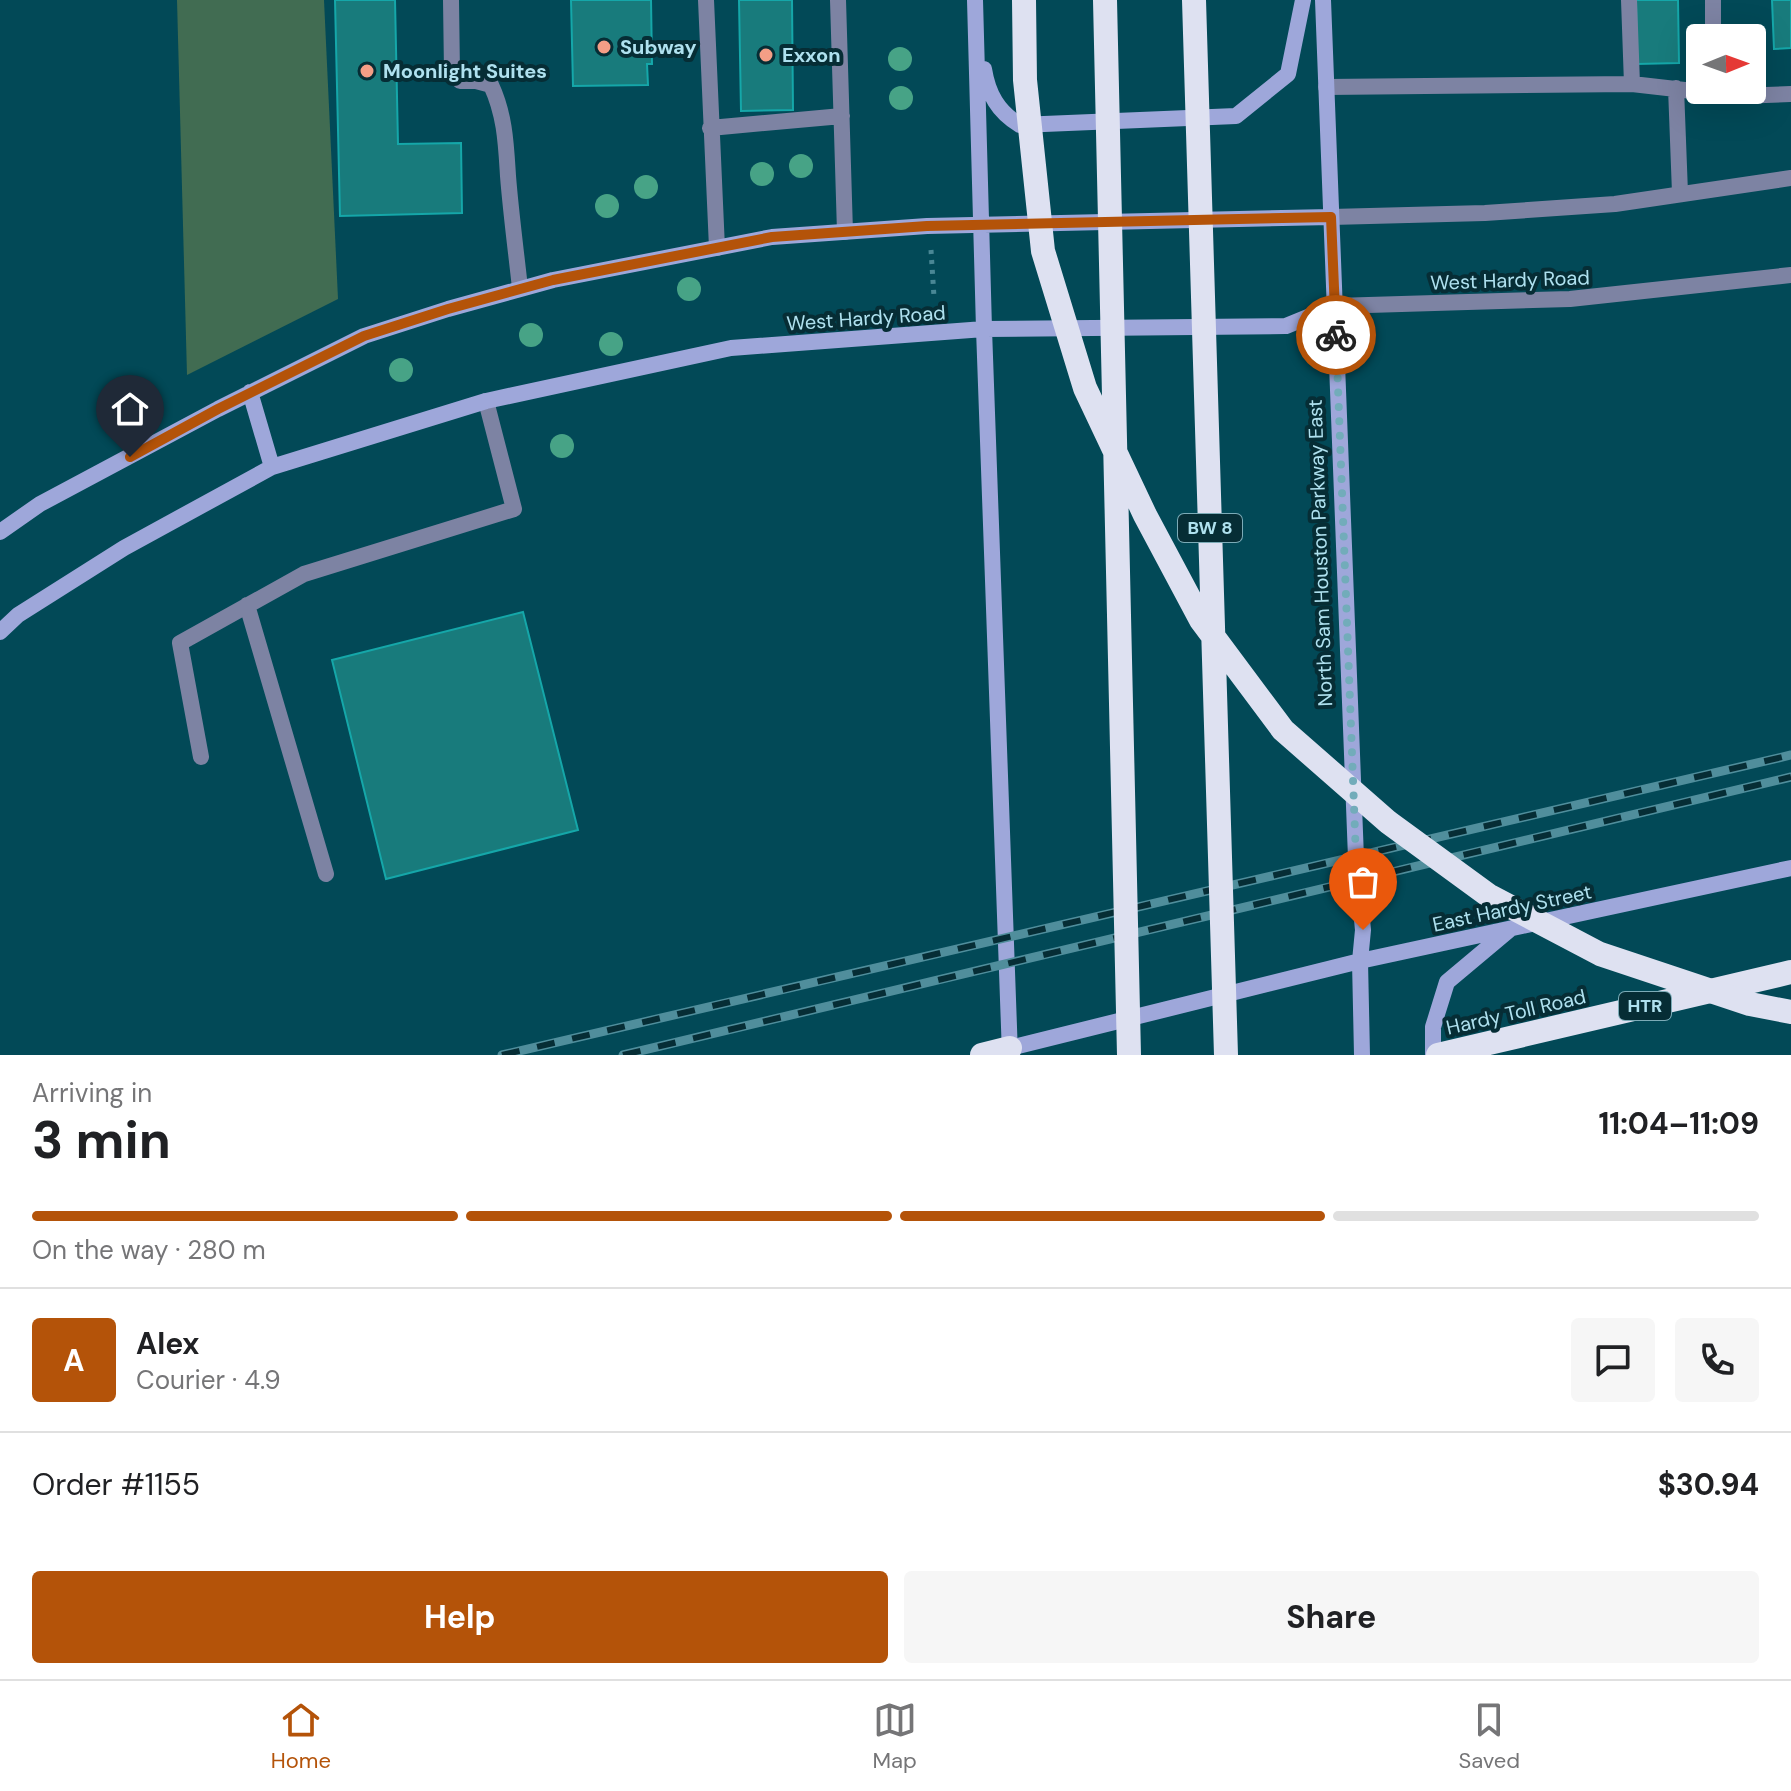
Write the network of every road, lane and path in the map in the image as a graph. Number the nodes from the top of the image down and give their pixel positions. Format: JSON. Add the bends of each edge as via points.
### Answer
{"nodes":[{"id":1,"x":451,"y":0,"type":"edge"},
{"id":2,"x":706,"y":0,"type":"edge"},
{"id":3,"x":838,"y":0,"type":"edge"},
{"id":4,"x":975,"y":0,"type":"edge"},
{"id":5,"x":1024,"y":0,"type":"edge"},
{"id":6,"x":1105,"y":0,"type":"edge"},
{"id":7,"x":1194,"y":0,"type":"edge"},
{"id":8,"x":1303,"y":0,"type":"edge"},
{"id":9,"x":1323,"y":0,"type":"edge"},
{"id":10,"x":1629,"y":0,"type":"edge"},
{"id":11,"x":1713,"y":0,"type":"edge"},
{"id":12,"x":1713,"y":24,"type":"edge"},
{"id":13,"x":1632,"y":84,"type":"junction"},
{"id":14,"x":1326,"y":87,"type":"junction"},
{"id":15,"x":1676,"y":88,"type":"junction"},
{"id":16,"x":1686,"y":89,"type":"edge"},
{"id":17,"x":1791,"y":94,"type":"edge"},
{"id":18,"x":1766,"y":95,"type":"edge"},
{"id":19,"x":842,"y":116,"type":"junction"},
{"id":20,"x":710,"y":128,"type":"junction"},
{"id":21,"x":1791,"y":178,"type":"edge"},
{"id":22,"x":1680,"y":193,"type":"junction"},
{"id":23,"x":1331,"y":217,"type":"junction"},
{"id":24,"x":981,"y":226,"type":"junction"},
{"id":25,"x":845,"y":232,"type":"junction"},
{"id":26,"x":931,"y":244,"type":"dead end"},
{"id":27,"x":717,"y":248,"type":"junction"},
{"id":28,"x":1791,"y":275,"type":"edge"},
{"id":29,"x":520,"y":288,"type":"junction"},
{"id":30,"x":934,"y":297,"type":"dead end"},
{"id":31,"x":1335,"y":306,"type":"junction"},
{"id":32,"x":984,"y":329,"type":"junction"},
{"id":33,"x":250,"y":392,"type":"junction"},
{"id":34,"x":486,"y":401,"type":"junction"},
{"id":35,"x":272,"y":467,"type":"junction"},
{"id":36,"x":0,"y":532,"type":"edge"},
{"id":37,"x":247,"y":605,"type":"junction"},
{"id":38,"x":0,"y":632,"type":"edge"},
{"id":39,"x":201,"y":757,"type":"dead end"},
{"id":40,"x":1791,"y":868,"type":"edge"},
{"id":41,"x":326,"y":874,"type":"dead end"},
{"id":42,"x":1510,"y":929,"type":"junction"},
{"id":43,"x":1360,"y":961,"type":"junction"},
{"id":44,"x":1791,"y":972,"type":"edge"},
{"id":45,"x":1791,"y":1012,"type":"edge"},
{"id":46,"x":1010,"y":1052,"type":"edge"},
{"id":47,"x":982,"y":1055,"type":"edge"},
{"id":48,"x":1129,"y":1055,"type":"edge"},
{"id":49,"x":1226,"y":1055,"type":"edge"},
{"id":50,"x":1362,"y":1055,"type":"edge"},
{"id":51,"x":1436,"y":1055,"type":"edge"}],
"edges":[{"from":1,"to":29,"type":"street","via":[[452,72],[460,81],[491,85],[507,135]]},
{"from":2,"to":20,"type":"street"},
{"from":3,"to":19,"type":"street"},
{"from":4,"to":8,"type":"main road","via":[[986,82],[995,103],[1020,125],[1236,116],[1288,74]]},
{"from":4,"to":24,"type":"main road"},
{"from":5,"to":45,"type":"highway","bridge":true,"via":[[1025,80],[1043,251],[1085,388],[1201,620],[1283,730],[1388,822],[1488,895],[1600,954],[1750,1004]]},
{"from":6,"to":48,"type":"highway","bridge":true},
{"from":7,"to":49,"type":"highway","number":"BW 8","bridge":true},
{"from":9,"to":14,"type":"main road","name":"North Sam Houston Parkway East"},
{"from":10,"to":13,"type":"street"},
{"from":11,"to":12,"type":"street"},
{"from":13,"to":14,"type":"street"},
{"from":13,"to":15,"type":"street"},
{"from":14,"to":23,"type":"main road","name":"North Sam Houston Parkway East"},
{"from":15,"to":16,"type":"street"},
{"from":15,"to":22,"type":"street"},
{"from":17,"to":18,"type":"street"},
{"from":19,"to":20,"type":"street"},
{"from":19,"to":25,"type":"street"},
{"from":20,"to":27,"type":"street"},
{"from":21,"to":22,"type":"street"},
{"from":22,"to":23,"type":"street","via":[[1615,204],[1485,213]]},
{"from":23,"to":24,"type":"main road"},
{"from":23,"to":31,"type":"main road","name":"North Sam Houston Parkway East"},
{"from":24,"to":25,"type":"main road"},
{"from":24,"to":32,"type":"main road"},
{"from":25,"to":27,"type":"main road","via":[[772,237]]},
{"from":26,"to":30,"type":"path"},
{"from":27,"to":29,"type":"main road"},
{"from":28,"to":31,"type":"street","name":"West Hardy Road","via":[[1570,299]]},
{"from":29,"to":33,"type":"main road","via":[[364,336]]},
{"from":31,"to":32,"type":"main road","name":"West Hardy Road","via":[[1286,326]]},
{"from":31,"to":43,"type":"main road","name":"North Sam Houston Parkway East","via":[[1363,930]]},
{"from":32,"to":34,"type":"main road","name":"West Hardy Road","via":[[731,348]]},
{"from":32,"to":46,"type":"main road"},
{"from":33,"to":35,"type":"main road"},
{"from":33,"to":36,"type":"main road","via":[[40,504]]},
{"from":34,"to":35,"type":"main road","name":"West Hardy Road"},
{"from":34,"to":37,"type":"street","via":[[514,509],[304,574]]},
{"from":35,"to":38,"type":"main road","name":"West Hardy Road","via":[[124,548]]},
{"from":37,"to":39,"type":"street","via":[[180,643]]},
{"from":37,"to":41,"type":"street"},
{"from":40,"to":42,"type":"main road","name":"East Hardy Street"},
{"from":42,"to":43,"type":"main road","name":"East Hardy Street"},
{"from":42,"to":51,"type":"main road","via":[[1447,982],[1433,1027]]},
{"from":43,"to":46,"type":"main road","name":"East Hardy Street"},
{"from":43,"to":50,"type":"main road","name":"North Sam Houston Parkway East"},
{"from":44,"to":51,"type":"highway","name":"Hardy Toll Road","number":"HTR"},
{"from":46,"to":47,"type":"highway"}]}
